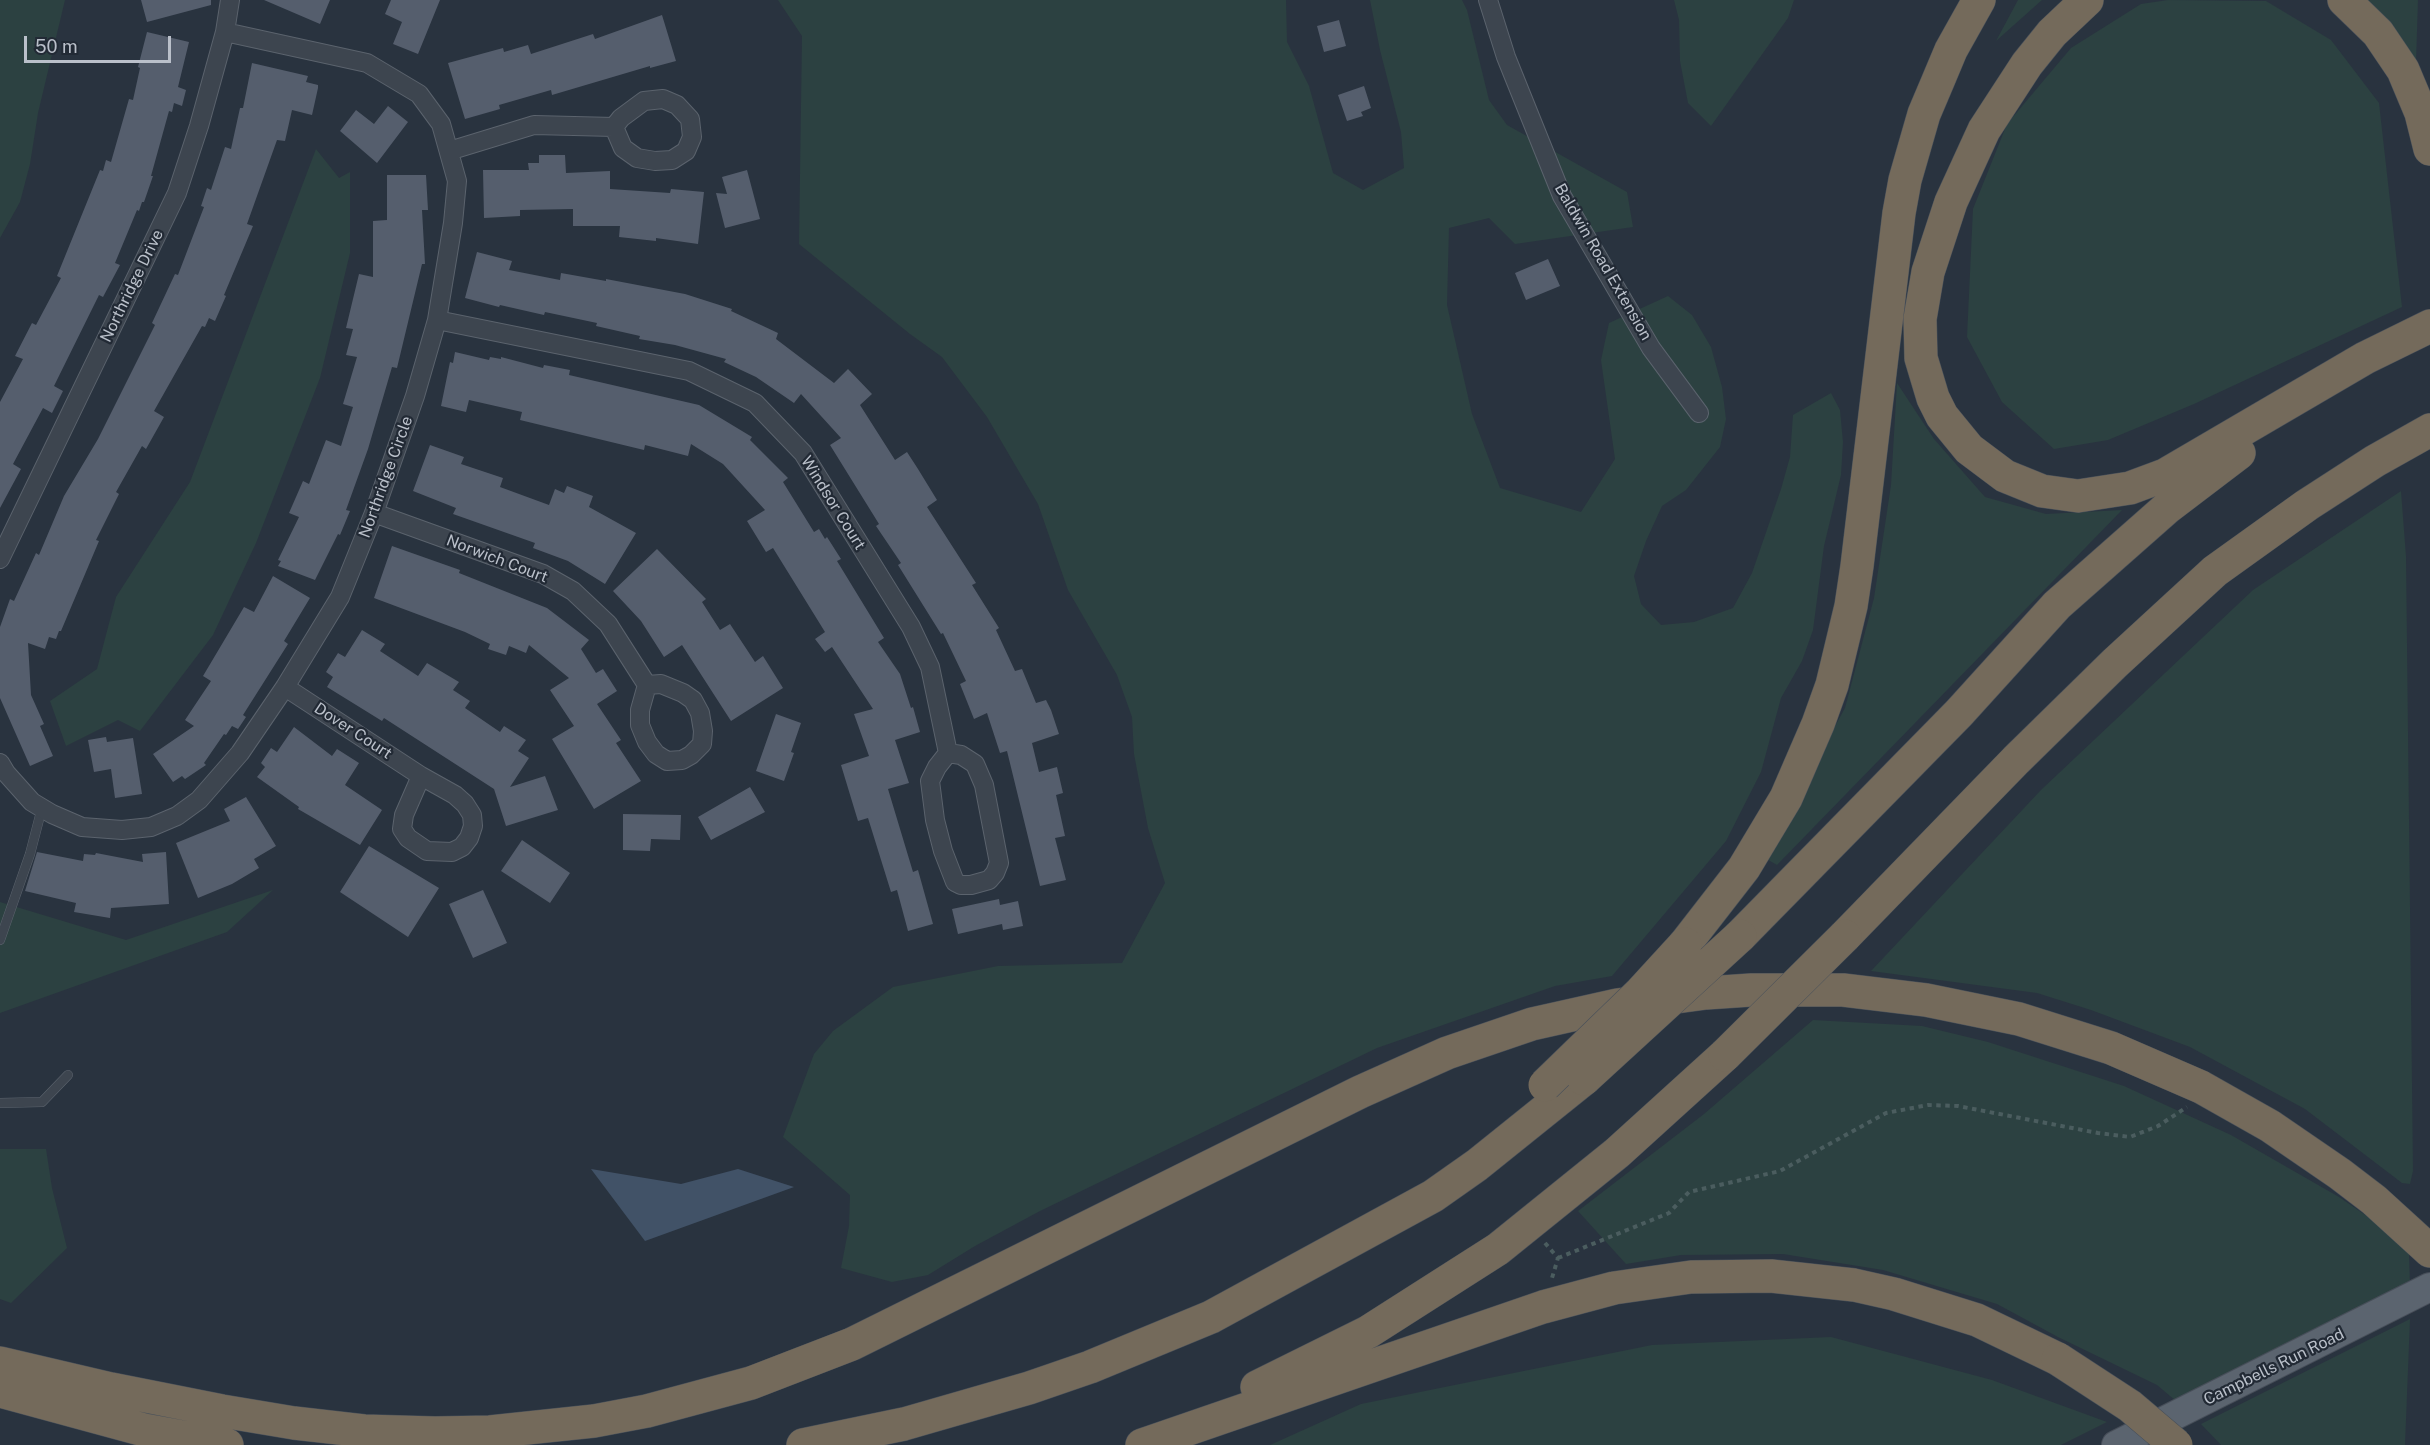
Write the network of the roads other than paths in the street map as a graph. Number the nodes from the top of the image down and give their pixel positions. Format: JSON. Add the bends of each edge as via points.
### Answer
{"nodes":[{"id":1,"x":230,"y":0,"type":"edge"},
{"id":2,"x":1488,"y":0,"type":"edge"},
{"id":3,"x":1979,"y":0,"type":"edge"},
{"id":4,"x":2087,"y":0,"type":"edge"},
{"id":5,"x":2344,"y":0,"type":"edge"},
{"id":6,"x":225,"y":32,"type":"junction"},
{"id":7,"x":614,"y":127,"type":"dead end"},
{"id":8,"x":2430,"y":149,"type":"edge"},
{"id":9,"x":449,"y":150,"type":"junction"},
{"id":10,"x":437,"y":320,"type":"junction"},
{"id":11,"x":2430,"y":326,"type":"edge"},
{"id":12,"x":2331,"y":379,"type":"junction"},
{"id":13,"x":1699,"y":413,"type":"dead end"},
{"id":14,"x":2430,"y":430,"type":"edge"},
{"id":15,"x":374,"y":513,"type":"junction"},
{"id":16,"x":0,"y":559,"type":"edge"},
{"id":17,"x":647,"y":685,"type":"dead end"},
{"id":18,"x":285,"y":687,"type":"junction"},
{"id":19,"x":948,"y":753,"type":"junction"},
{"id":20,"x":0,"y":763,"type":"edge"},
{"id":21,"x":421,"y":776,"type":"junction"},
{"id":22,"x":42,"y":808,"type":"junction"},
{"id":23,"x":0,"y":940,"type":"edge"},
{"id":24,"x":68,"y":1076,"type":"dead end"},
{"id":25,"x":0,"y":1103,"type":"edge"},
{"id":26,"x":1343,"y":1245,"type":"junction"},
{"id":27,"x":2430,"y":1251,"type":"edge"},
{"id":28,"x":2430,"y":1287,"type":"edge"},
{"id":29,"x":0,"y":1363,"type":"edge"},
{"id":30,"x":0,"y":1391,"type":"edge"},
{"id":31,"x":227,"y":1445,"type":"edge"},
{"id":32,"x":803,"y":1445,"type":"edge"},
{"id":33,"x":1126,"y":1445,"type":"edge"},
{"id":34,"x":1142,"y":1445,"type":"edge"},
{"id":35,"x":2116,"y":1445,"type":"edge"},
{"id":36,"x":2176,"y":1445,"type":"edge"}],
"edges":[{"from":1,"to":6,"type":"street","name":"Northridge Drive"},
{"from":2,"to":13,"type":"street","name":"Baldwin Road Extension","via":[[1506,57],[1562,196],[1652,348]]},
{"from":3,"to":26,"type":"highway","bridge":true,"via":[[1951,50],[1924,114],[1905,180],[1845,636],[1832,685],[1802,762],[1776,814],[1744,868],[1685,944],[1633,1000],[1545,1085],[1468,1151]]},
{"from":4,"to":12,"type":"highway","via":[[2052,33],[2005,95],[1966,165],[1938,237],[1923,297],[1919,339],[1926,378],[1942,416],[1969,449],[2006,476],[2042,491],[2095,495],[2130,489],[2165,475]]},
{"from":5,"to":8,"type":"highway","via":[[2378,33],[2403,70],[2421,113]]},
{"from":6,"to":9,"type":"street","name":"Northridge Circle","via":[[367,63],[389,74],[419,94],[441,124]]},
{"from":6,"to":16,"type":"street","name":"Northridge Drive","via":[[177,193]]},
{"from":7,"to":9,"type":"street","via":[[534,125]]},
{"from":9,"to":10,"type":"street","name":"Northridge Circle","via":[[457,181]]},
{"from":10,"to":15,"type":"street","name":"Northridge Circle"},
{"from":10,"to":19,"type":"street","name":"Windsor Court","via":[[690,371],[755,404],[803,453],[911,627],[930,667]]},
{"from":11,"to":12,"type":"highway"},
{"from":12,"to":26,"type":"highway","bridge":true,"via":[[2278,426],[2168,507],[2057,605],[1959,713],[1740,936],[1584,1079],[1433,1196]]},
{"from":14,"to":33,"type":"highway","bridge":true,"via":[[2307,505],[2215,572],[2016,760],[1725,1055],[1617,1153],[1498,1250],[1368,1332],[1211,1409]]},
{"from":15,"to":17,"type":"street","name":"Norwich Court","via":[[543,574],[573,591],[608,624]]},
{"from":15,"to":18,"type":"street","name":"Northridge Circle","via":[[340,597]]},
{"from":18,"to":21,"type":"street","name":"Dover Court"},
{"from":18,"to":22,"type":"street","name":"Northridge Circle","via":[[233,760],[199,800],[177,816],[151,827],[122,830],[82,827]]},
{"from":19,"to":19,"type":"street","via":[[930,781],[935,820],[955,882],[971,885],[989,880],[999,862],[984,785],[975,764],[961,755]]},
{"from":20,"to":22,"type":"street","name":"Northridge Circle","via":[[32,802]]},
{"from":21,"to":21,"type":"street","name":"Dover Court","via":[[455,795],[472,815],[469,838],[452,852],[428,851],[402,829]]},
{"from":22,"to":23,"type":"lane"},
{"from":24,"to":25,"type":"lane","via":[[42,1102]]},
{"from":26,"to":32,"type":"highway","via":[[1211,1317],[1090,1367],[959,1409]]},
{"from":27,"to":29,"type":"highway","via":[[2374,1200],[2306,1149],[2210,1092],[2066,1032],[1926,1000],[1843,990],[1717,992],[1617,1005],[1532,1024],[1447,1053],[1350,1097],[852,1344],[751,1383],[647,1411],[490,1432],[364,1431],[222,1411]]},
{"from":28,"to":35,"type":"main road","name":"Campbells Run Road"},
{"from":30,"to":31,"type":"highway","via":[[144,1430]]},
{"from":34,"to":36,"type":"highway","bridge":true,"via":[[1543,1307],[1614,1288],[1691,1277],[1741,1275],[1812,1279],[1894,1293],[2019,1338],[2130,1406]]}]}
